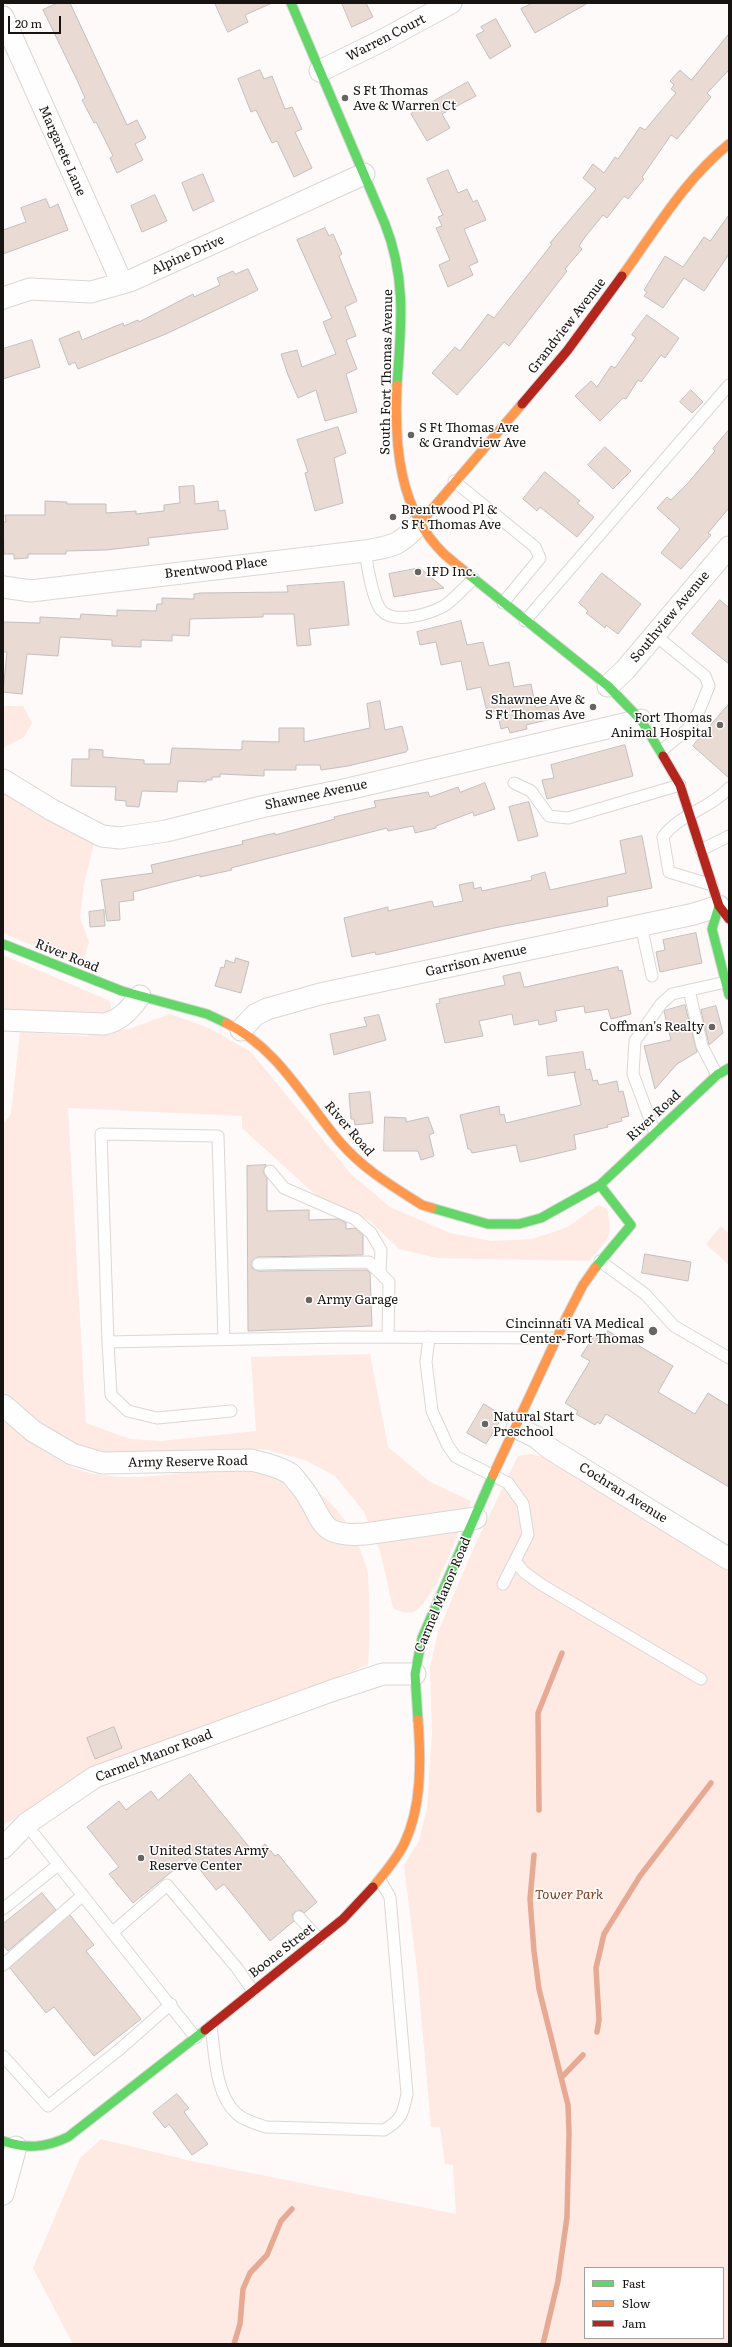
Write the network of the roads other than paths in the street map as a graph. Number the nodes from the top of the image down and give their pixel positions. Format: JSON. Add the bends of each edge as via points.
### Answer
{"nodes":[{"id":1,"x":291,"y":3,"type":"edge"},
{"id":2,"x":451,"y":3,"type":"edge"},
{"id":3,"x":3,"y":17,"type":"edge"},
{"id":4,"x":320,"y":71,"type":"junction"},
{"id":5,"x":729,"y":144,"type":"edge"},
{"id":6,"x":364,"y":174,"type":"junction"},
{"id":7,"x":122,"y":283,"type":"junction"},
{"id":8,"x":3,"y":298,"type":"edge"},
{"id":9,"x":729,"y":385,"type":"edge"},
{"id":10,"x":454,"y":481,"type":"junction"},
{"id":11,"x":420,"y":522,"type":"junction"},
{"id":12,"x":729,"y":547,"type":"edge"},
{"id":13,"x":365,"y":551,"type":"junction"},
{"id":14,"x":474,"y":579,"type":"junction"},
{"id":15,"x":3,"y":587,"type":"edge"},
{"id":16,"x":503,"y":603,"type":"junction"},
{"id":17,"x":525,"y":621,"type":"junction"},
{"id":18,"x":655,"y":635,"type":"junction"},
{"id":19,"x":608,"y":686,"type":"junction"},
{"id":20,"x":641,"y":720,"type":"junction"},
{"id":21,"x":661,"y":751,"type":"junction"},
{"id":22,"x":3,"y":780,"type":"edge"},
{"id":23,"x":514,"y":783,"type":"dead end"},
{"id":24,"x":680,"y":785,"type":"junction"},
{"id":25,"x":729,"y":788,"type":"edge"},
{"id":26,"x":690,"y":815,"type":"junction"},
{"id":27,"x":729,"y":836,"type":"edge"},
{"id":28,"x":701,"y":850,"type":"junction"},
{"id":29,"x":712,"y":884,"type":"junction"},
{"id":30,"x":724,"y":912,"type":"edge"},
{"id":31,"x":641,"y":924,"type":"junction"},
{"id":32,"x":3,"y":944,"type":"edge"},
{"id":33,"x":652,"y":976,"type":"dead end"},
{"id":34,"x":726,"y":982,"type":"junction"},
{"id":35,"x":689,"y":990,"type":"junction"},
{"id":36,"x":729,"y":995,"type":"edge"},
{"id":37,"x":140,"y":996,"type":"junction"},
{"id":38,"x":3,"y":1020,"type":"edge"},
{"id":39,"x":241,"y":1030,"type":"junction"},
{"id":40,"x":729,"y":1068,"type":"edge"},
{"id":41,"x":717,"y":1075,"type":"junction"},
{"id":42,"x":655,"y":1133,"type":"junction"},
{"id":43,"x":270,"y":1171,"type":"dead end"},
{"id":44,"x":600,"y":1185,"type":"junction"},
{"id":45,"x":600,"y":1261,"type":"junction"},
{"id":46,"x":258,"y":1264,"type":"dead end"},
{"id":47,"x":380,"y":1271,"type":"junction"},
{"id":48,"x":388,"y":1337,"type":"junction"},
{"id":49,"x":429,"y":1337,"type":"junction"},
{"id":50,"x":557,"y":1338,"type":"junction"},
{"id":51,"x":224,"y":1340,"type":"junction"},
{"id":52,"x":108,"y":1342,"type":"junction"},
{"id":53,"x":729,"y":1358,"type":"edge"},
{"id":54,"x":3,"y":1405,"type":"edge"},
{"id":55,"x":231,"y":1411,"type":"dead end"},
{"id":56,"x":516,"y":1428,"type":"junction"},
{"id":57,"x":493,"y":1474,"type":"junction"},
{"id":58,"x":476,"y":1518,"type":"junction"},
{"id":59,"x":729,"y":1559,"type":"edge"},
{"id":60,"x":515,"y":1562,"type":"junction"},
{"id":61,"x":503,"y":1584,"type":"dead end"},
{"id":62,"x":415,"y":1674,"type":"junction"},
{"id":63,"x":701,"y":1679,"type":"dead end"},
{"id":64,"x":26,"y":1824,"type":"junction"},
{"id":65,"x":3,"y":1848,"type":"edge"},
{"id":66,"x":58,"y":1865,"type":"junction"},
{"id":67,"x":380,"y":1880,"type":"junction"},
{"id":68,"x":83,"y":1895,"type":"junction"},
{"id":69,"x":3,"y":1909,"type":"edge"},
{"id":70,"x":299,"y":1917,"type":"dead end"},
{"id":71,"x":113,"y":1932,"type":"junction"},
{"id":72,"x":319,"y":1940,"type":"junction"},
{"id":73,"x":3,"y":1965,"type":"edge"},
{"id":74,"x":253,"y":1991,"type":"junction"},
{"id":75,"x":171,"y":2004,"type":"junction"},
{"id":76,"x":211,"y":2026,"type":"junction"},
{"id":77,"x":196,"y":2038,"type":"junction"},
{"id":78,"x":3,"y":2056,"type":"edge"},
{"id":79,"x":10,"y":2144,"type":"edge"},
{"id":80,"x":3,"y":2194,"type":"edge"}],
"edges":[{"from":1,"to":4,"type":"street","name":"South Fort Thomas Avenue"},
{"from":2,"to":4,"type":"street","name":"Warren Court"},
{"from":3,"to":7,"type":"street","name":"Margarete Lane"},
{"from":4,"to":6,"type":"street","name":"South Fort Thomas Avenue"},
{"from":5,"to":10,"type":"street","name":"Grandview Avenue","via":[[714,156],[691,182],[567,351]]},
{"from":6,"to":7,"type":"street","name":"Alpine Drive","via":[[223,240]]},
{"from":6,"to":11,"type":"street","name":"South Fort Thomas Avenue","via":[[397,257],[402,311],[396,451],[410,503]]},
{"from":7,"to":8,"type":"street","name":"Alpine Drive","via":[[91,292],[68,293],[30,289]]},
{"from":9,"to":17,"type":"lane"},
{"from":10,"to":11,"type":"street","name":"Grandview Avenue"},
{"from":10,"to":16,"type":"lane","via":[[535,547],[540,558]]},
{"from":11,"to":13,"type":"street","name":"Brentwood Place","via":[[405,540],[385,548]]},
{"from":11,"to":14,"type":"street","name":"South Fort Thomas Avenue","via":[[432,542]]},
{"from":12,"to":18,"type":"street","name":"Southview Avenue"},
{"from":13,"to":14,"type":"lane","via":[[369,576],[380,609],[387,616],[397,619],[416,616],[444,606]]},
{"from":13,"to":15,"type":"street","name":"Brentwood Place","via":[[31,591]]},
{"from":14,"to":16,"type":"street","name":"South Fort Thomas Avenue"},
{"from":16,"to":17,"type":"street","name":"South Fort Thomas Avenue"},
{"from":17,"to":19,"type":"street","name":"South Fort Thomas Avenue"},
{"from":18,"to":19,"type":"street","name":"Southview Avenue"},
{"from":18,"to":21,"type":"lane","via":[[705,676],[709,686],[688,729]]},
{"from":19,"to":20,"type":"street","name":"South Fort Thomas Avenue"},
{"from":20,"to":21,"type":"street","name":"South Fort Thomas Avenue"},
{"from":20,"to":22,"type":"street","name":"Shawnee Avenue","via":[[166,831],[120,838],[102,836]]},
{"from":21,"to":24,"type":"street","name":"South Fort Thomas Avenue"},
{"from":23,"to":24,"type":"lane","via":[[531,791],[549,816],[568,818]]},
{"from":24,"to":26,"type":"street","name":"South Fort Thomas Avenue"},
{"from":25,"to":26,"type":"lane","via":[[720,798]]},
{"from":26,"to":28,"type":"street","name":"South Fort Thomas Avenue"},
{"from":26,"to":29,"type":"lane","via":[[671,826],[663,837],[669,872]]},
{"from":27,"to":28,"type":"lane"},
{"from":28,"to":29,"type":"street","name":"South Fort Thomas Avenue"},
{"from":29,"to":30,"type":"street","name":"South Fort Thomas Avenue"},
{"from":30,"to":31,"type":"street","name":"Garrison Avenue"},
{"from":30,"to":34,"type":"street","via":[[712,929]]},
{"from":31,"to":33,"type":"lane"},
{"from":31,"to":39,"type":"street","name":"Garrison Avenue","via":[[309,997],[267,1009],[255,1015]]},
{"from":32,"to":37,"type":"street","name":"River Road"},
{"from":34,"to":35,"type":"lane"},
{"from":34,"to":36,"type":"street"},
{"from":35,"to":41,"type":"lane","via":[[702,1046]]},
{"from":35,"to":42,"type":"lane","via":[[672,994],[661,1004],[635,1041],[633,1074]]},
{"from":37,"to":38,"type":"street","via":[[129,1010],[114,1022],[104,1024]]},
{"from":37,"to":39,"type":"street","name":"River Road","via":[[207,1014]]},
{"from":39,"to":44,"type":"street","name":"River Road","via":[[281,1066],[341,1143],[370,1172],[422,1205],[450,1216],[488,1224],[519,1224],[541,1218]]},
{"from":40,"to":41,"type":"street","name":"River Road"},
{"from":41,"to":42,"type":"street","name":"River Road"},
{"from":42,"to":44,"type":"street","name":"River Road"},
{"from":43,"to":47,"type":"lane","via":[[284,1188],[355,1219],[371,1233],[381,1250]]},
{"from":44,"to":45,"type":"street","name":"Carmel Manor Road","via":[[631,1225]]},
{"from":45,"to":50,"type":"street","name":"Carmel Manor Road","via":[[583,1285]]},
{"from":45,"to":53,"type":"lane","via":[[645,1294],[674,1326]]},
{"from":46,"to":47,"type":"lane","via":[[369,1262]]},
{"from":47,"to":48,"type":"lane","via":[[389,1282]]},
{"from":48,"to":49,"type":"lane"},
{"from":48,"to":51,"type":"lane"},
{"from":49,"to":50,"type":"lane"},
{"from":49,"to":57,"type":"lane","via":[[426,1362],[432,1411],[448,1446],[456,1456]]},
{"from":50,"to":56,"type":"street","name":"Carmel Manor Road"},
{"from":51,"to":52,"type":"lane"},
{"from":51,"to":52,"type":"lane","via":[[218,1136],[101,1134]]},
{"from":52,"to":55,"type":"lane","via":[[111,1394],[128,1411],[157,1418]]},
{"from":54,"to":58,"type":"street","name":"Army Reserve Road","via":[[33,1432],[72,1454],[102,1463],[251,1460],[290,1473],[308,1495],[319,1518],[332,1533],[365,1534]]},
{"from":56,"to":57,"type":"street","name":"Carmel Manor Road"},
{"from":56,"to":59,"type":"street","name":"Cochran Avenue","via":[[536,1437],[549,1448]]},
{"from":57,"to":58,"type":"street","name":"Carmel Manor Road"},
{"from":57,"to":60,"type":"lane","via":[[508,1483],[523,1504],[528,1535]]},
{"from":58,"to":62,"type":"street","name":"Carmel Manor Road","via":[[422,1638]]},
{"from":60,"to":61,"type":"lane"},
{"from":60,"to":63,"type":"lane","via":[[542,1585]]},
{"from":62,"to":64,"type":"street","name":"Carmel Manor Road","via":[[383,1674],[95,1778]]},
{"from":62,"to":67,"type":"street","name":"Boone Street","via":[[420,1744],[417,1803],[404,1844]]},
{"from":64,"to":65,"type":"street","name":"Carmel Manor Road"},
{"from":64,"to":66,"type":"lane"},
{"from":66,"to":68,"type":"lane"},
{"from":66,"to":69,"type":"lane"},
{"from":67,"to":72,"type":"street","name":"Boone Street","via":[[350,1913]]},
{"from":67,"to":76,"type":"lane","via":[[390,1897],[407,2094],[404,2111],[397,2123],[384,2130],[266,2127],[251,2122],[237,2114],[220,2087]]},
{"from":68,"to":71,"type":"lane"},
{"from":68,"to":73,"type":"lane"},
{"from":70,"to":72,"type":"lane"},
{"from":71,"to":74,"type":"lane","via":[[168,1885]]},
{"from":71,"to":75,"type":"lane"},
{"from":72,"to":74,"type":"street","name":"Boone Street"},
{"from":74,"to":76,"type":"street","name":"Boone Street"},
{"from":75,"to":77,"type":"lane"},
{"from":75,"to":78,"type":"lane","via":[[120,2049],[48,2106]]},
{"from":76,"to":77,"type":"street","name":"Boone Street"},
{"from":77,"to":79,"type":"street","name":"Boone Street","via":[[59,2144],[28,2148]]},
{"from":79,"to":80,"type":"street"}]}
